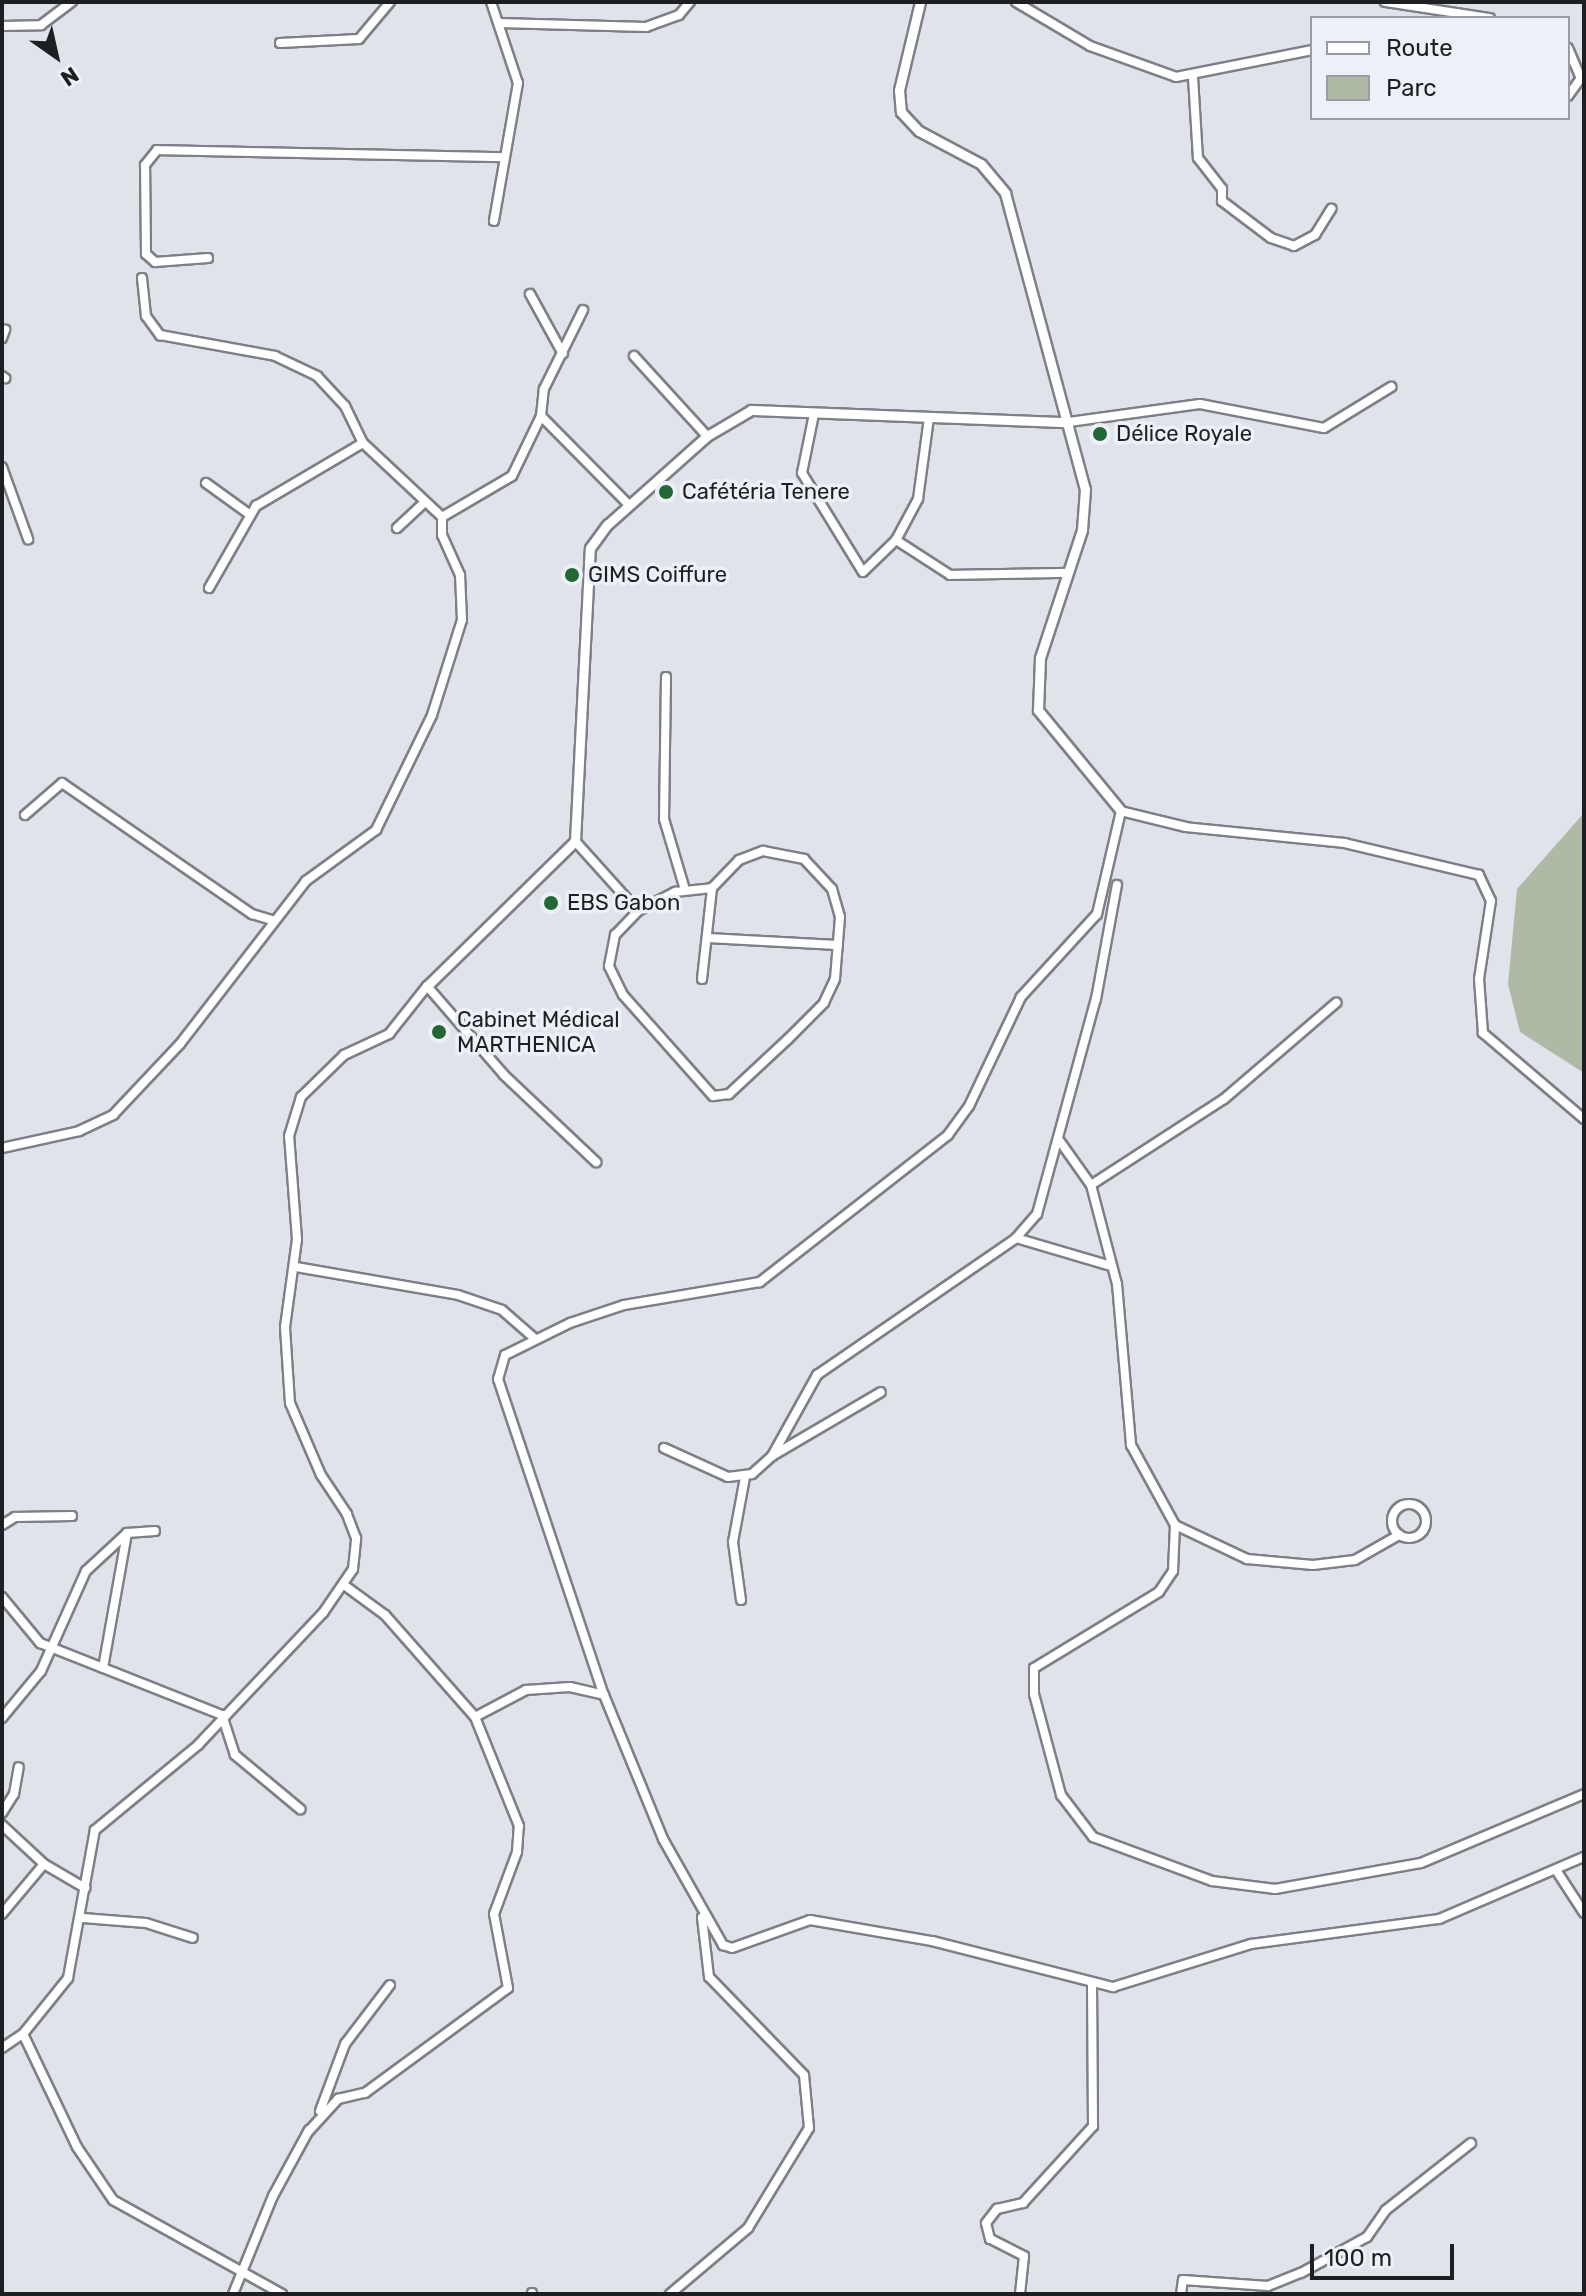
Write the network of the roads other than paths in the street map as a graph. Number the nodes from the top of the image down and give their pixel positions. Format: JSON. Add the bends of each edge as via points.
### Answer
{"nodes":[{"id":1,"x":72,"y":2,"type":"edge"},
{"id":2,"x":390,"y":2,"type":"edge"},
{"id":3,"x":491,"y":2,"type":"edge"},
{"id":4,"x":690,"y":2,"type":"edge"},
{"id":5,"x":920,"y":2,"type":"edge"},
{"id":6,"x":1016,"y":2,"type":"edge"},
{"id":7,"x":1385,"y":2,"type":"edge"},
{"id":8,"x":1477,"y":16,"type":"edge"},
{"id":9,"x":499,"y":23,"type":"junction"},
{"id":10,"x":2,"y":26,"type":"edge"},
{"id":11,"x":280,"y":43,"type":"dead end"},
{"id":12,"x":1310,"y":50,"type":"edge"},
{"id":13,"x":1570,"y":53,"type":"edge"},
{"id":14,"x":1193,"y":77,"type":"junction"},
{"id":15,"x":1570,"y":93,"type":"edge"},
{"id":16,"x":501,"y":157,"type":"junction"},
{"id":17,"x":1331,"y":209,"type":"dead end"},
{"id":18,"x":494,"y":221,"type":"dead end"},
{"id":19,"x":208,"y":258,"type":"dead end"},
{"id":20,"x":142,"y":278,"type":"dead end"},
{"id":21,"x":530,"y":294,"type":"dead end"},
{"id":22,"x":583,"y":310,"type":"dead end"},
{"id":23,"x":563,"y":354,"type":"junction"},
{"id":24,"x":634,"y":356,"type":"dead end"},
{"id":25,"x":1391,"y":387,"type":"dead end"},
{"id":26,"x":814,"y":414,"type":"junction"},
{"id":27,"x":541,"y":416,"type":"junction"},
{"id":28,"x":929,"y":418,"type":"junction"},
{"id":29,"x":1069,"y":422,"type":"junction"},
{"id":30,"x":707,"y":436,"type":"junction"},
{"id":31,"x":363,"y":443,"type":"junction"},
{"id":32,"x":2,"y":467,"type":"edge"},
{"id":33,"x":206,"y":483,"type":"dead end"},
{"id":34,"x":424,"y":503,"type":"junction"},
{"id":35,"x":629,"y":505,"type":"junction"},
{"id":36,"x":249,"y":514,"type":"junction"},
{"id":37,"x":442,"y":517,"type":"junction"},
{"id":38,"x":397,"y":528,"type":"dead end"},
{"id":39,"x":28,"y":539,"type":"dead end"},
{"id":40,"x":896,"y":540,"type":"junction"},
{"id":41,"x":1068,"y":573,"type":"junction"},
{"id":42,"x":209,"y":588,"type":"dead end"},
{"id":43,"x":666,"y":677,"type":"dead end"},
{"id":44,"x":1121,"y":811,"type":"junction"},
{"id":45,"x":25,"y":815,"type":"dead end"},
{"id":46,"x":575,"y":841,"type":"junction"},
{"id":47,"x":1117,"y":885,"type":"dead end"},
{"id":48,"x":712,"y":888,"type":"junction"},
{"id":49,"x":685,"y":890,"type":"junction"},
{"id":50,"x":638,"y":911,"type":"junction"},
{"id":51,"x":272,"y":920,"type":"junction"},
{"id":52,"x":707,"y":938,"type":"junction"},
{"id":53,"x":838,"y":945,"type":"junction"},
{"id":54,"x":702,"y":979,"type":"dead end"},
{"id":55,"x":427,"y":986,"type":"junction"},
{"id":56,"x":1336,"y":1003,"type":"dead end"},
{"id":57,"x":1584,"y":1119,"type":"edge"},
{"id":58,"x":1059,"y":1140,"type":"junction"},
{"id":59,"x":2,"y":1148,"type":"edge"},
{"id":60,"x":596,"y":1162,"type":"dead end"},
{"id":61,"x":1091,"y":1185,"type":"junction"},
{"id":62,"x":1016,"y":1238,"type":"junction"},
{"id":63,"x":1108,"y":1265,"type":"junction"},
{"id":64,"x":296,"y":1267,"type":"junction"},
{"id":65,"x":534,"y":1338,"type":"junction"},
{"id":66,"x":881,"y":1392,"type":"dead end"},
{"id":67,"x":664,"y":1448,"type":"dead end"},
{"id":68,"x":772,"y":1456,"type":"junction"},
{"id":69,"x":745,"y":1477,"type":"junction"},
{"id":70,"x":72,"y":1516,"type":"dead end"},
{"id":71,"x":2,"y":1525,"type":"edge"},
{"id":72,"x":1175,"y":1525,"type":"junction"},
{"id":73,"x":155,"y":1531,"type":"dead end"},
{"id":74,"x":127,"y":1533,"type":"junction"},
{"id":75,"x":1399,"y":1535,"type":"junction"},
{"id":76,"x":344,"y":1585,"type":"junction"},
{"id":77,"x":2,"y":1597,"type":"edge"},
{"id":78,"x":741,"y":1600,"type":"dead end"},
{"id":79,"x":51,"y":1649,"type":"junction"},
{"id":80,"x":103,"y":1668,"type":"junction"},
{"id":81,"x":604,"y":1695,"type":"junction"},
{"id":82,"x":222,"y":1715,"type":"junction"},
{"id":83,"x":475,"y":1717,"type":"junction"},
{"id":84,"x":2,"y":1718,"type":"edge"},
{"id":85,"x":19,"y":1767,"type":"dead end"},
{"id":86,"x":1584,"y":1794,"type":"edge"},
{"id":87,"x":300,"y":1809,"type":"dead end"},
{"id":88,"x":2,"y":1813,"type":"edge"},
{"id":89,"x":2,"y":1825,"type":"edge"},
{"id":90,"x":1584,"y":1857,"type":"edge"},
{"id":91,"x":44,"y":1864,"type":"junction"},
{"id":92,"x":1556,"y":1870,"type":"junction"},
{"id":93,"x":85,"y":1888,"type":"junction"},
{"id":94,"x":1584,"y":1913,"type":"edge"},
{"id":95,"x":2,"y":1914,"type":"edge"},
{"id":96,"x":702,"y":1915,"type":"junction"},
{"id":97,"x":83,"y":1918,"type":"junction"},
{"id":98,"x":193,"y":1938,"type":"dead end"},
{"id":99,"x":1092,"y":1984,"type":"junction"},
{"id":100,"x":390,"y":1985,"type":"dead end"},
{"id":101,"x":23,"y":2034,"type":"junction"},
{"id":102,"x":2,"y":2048,"type":"edge"},
{"id":103,"x":308,"y":2132,"type":"junction"},
{"id":104,"x":1471,"y":2143,"type":"dead end"},
{"id":105,"x":241,"y":2272,"type":"junction"},
{"id":106,"x":233,"y":2294,"type":"edge"},
{"id":107,"x":282,"y":2294,"type":"edge"},
{"id":108,"x":670,"y":2294,"type":"edge"},
{"id":109,"x":1020,"y":2294,"type":"edge"},
{"id":110,"x":1181,"y":2294,"type":"edge"}],
"edges":[{"from":1,"to":10,"type":"street","via":[[41,25]]},
{"from":2,"to":11,"type":"street","via":[[359,39]]},
{"from":3,"to":9,"type":"street"},
{"from":4,"to":9,"type":"street","via":[[679,15],[646,27]]},
{"from":5,"to":29,"type":"street","via":[[899,90],[901,112],[919,131],[981,164],[1005,193]]},
{"from":6,"to":14,"type":"street","via":[[1131,63]]},
{"from":7,"to":8,"type":"street"},
{"from":9,"to":16,"type":"street","via":[[518,83]]},
{"from":12,"to":14,"type":"street"},
{"from":13,"to":15,"type":"street","via":[[1581,78]]},
{"from":14,"to":17,"type":"street","via":[[1198,158],[1222,189],[1222,201],[1271,238],[1294,246],[1315,235]]},
{"from":16,"to":18,"type":"street"},
{"from":16,"to":19,"type":"street","via":[[157,150],[145,165],[146,254],[155,262]]},
{"from":20,"to":31,"type":"street","via":[[146,316],[160,335],[195,338],[303,367],[345,406]]},
{"from":21,"to":23,"type":"street"},
{"from":22,"to":23,"type":"street"},
{"from":23,"to":27,"type":"street","via":[[544,389]]},
{"from":24,"to":30,"type":"street"},
{"from":25,"to":29,"type":"street","via":[[1324,428],[1200,404]]},
{"from":26,"to":28,"type":"street"},
{"from":26,"to":30,"type":"street","via":[[741,412]]},
{"from":26,"to":40,"type":"street","via":[[802,473],[853,562],[867,571]]},
{"from":27,"to":35,"type":"street"},
{"from":27,"to":37,"type":"street","via":[[512,476]]},
{"from":28,"to":29,"type":"street"},
{"from":28,"to":40,"type":"street","via":[[918,499]]},
{"from":29,"to":41,"type":"street","via":[[1086,502]]},
{"from":30,"to":35,"type":"street"},
{"from":31,"to":34,"type":"street"},
{"from":31,"to":36,"type":"street"},
{"from":32,"to":39,"type":"street"},
{"from":33,"to":36,"type":"street"},
{"from":34,"to":37,"type":"street"},
{"from":34,"to":38,"type":"street"},
{"from":35,"to":46,"type":"street","via":[[597,536],[588,560]]},
{"from":36,"to":42,"type":"street"},
{"from":37,"to":51,"type":"street","via":[[442,535],[460,575],[462,620],[420,745],[376,830],[318,870]]},
{"from":40,"to":41,"type":"street","via":[[950,575]]},
{"from":41,"to":44,"type":"street","via":[[1040,658],[1036,700],[1047,723]]},
{"from":43,"to":49,"type":"street","via":[[663,804]]},
{"from":44,"to":57,"type":"street","via":[[1186,827],[1345,843],[1479,875],[1491,901],[1479,979],[1483,1033]]},
{"from":44,"to":65,"type":"street","via":[[1097,914],[1021,997],[963,1116],[934,1147],[760,1282],[611,1308]]},
{"from":45,"to":51,"type":"street","via":[[50,787],[62,783],[252,914]]},
{"from":46,"to":50,"type":"street"},
{"from":46,"to":55,"type":"street"},
{"from":47,"to":58,"type":"street"},
{"from":48,"to":49,"type":"street"},
{"from":48,"to":52,"type":"street"},
{"from":48,"to":53,"type":"street","via":[[752,853],[804,859],[823,876],[839,903]]},
{"from":49,"to":50,"type":"street"},
{"from":50,"to":53,"type":"street","via":[[615,935],[611,975],[716,1098],[729,1094],[824,1003],[832,991]]},
{"from":51,"to":59,"type":"street","via":[[189,1033],[113,1115],[79,1131]]},
{"from":52,"to":53,"type":"street"},
{"from":52,"to":54,"type":"street"},
{"from":55,"to":60,"type":"street","via":[[497,1068]]},
{"from":55,"to":64,"type":"street","via":[[389,1034],[330,1067],[295,1109],[289,1136]]},
{"from":56,"to":61,"type":"street","via":[[1224,1099]]},
{"from":58,"to":61,"type":"street"},
{"from":58,"to":62,"type":"street","via":[[1045,1203]]},
{"from":61,"to":63,"type":"street"},
{"from":62,"to":63,"type":"street"},
{"from":62,"to":68,"type":"street","via":[[817,1375]]},
{"from":63,"to":72,"type":"street","via":[[1123,1310],[1124,1414],[1131,1445]]},
{"from":64,"to":65,"type":"street","via":[[458,1295],[502,1310]]},
{"from":64,"to":76,"type":"street","via":[[285,1327],[290,1403],[356,1538]]},
{"from":65,"to":81,"type":"street","via":[[505,1355],[500,1386],[548,1513]]},
{"from":66,"to":68,"type":"street"},
{"from":67,"to":69,"type":"street","via":[[702,1468]]},
{"from":68,"to":69,"type":"street"},
{"from":69,"to":78,"type":"street","via":[[733,1542]]},
{"from":70,"to":71,"type":"street","via":[[15,1517]]},
{"from":72,"to":75,"type":"street","via":[[1247,1559],[1313,1565],[1355,1560]]},
{"from":72,"to":86,"type":"street","via":[[1173,1571],[1159,1592],[1034,1668],[1034,1694],[1061,1795],[1093,1837],[1212,1881],[1287,1888],[1421,1863]]},
{"from":73,"to":74,"type":"street"},
{"from":74,"to":79,"type":"street","via":[[86,1571]]},
{"from":74,"to":80,"type":"street"},
{"from":75,"to":75,"type":"street","via":[[1395,1511],[1419,1507],[1423,1531]]},
{"from":76,"to":82,"type":"street"},
{"from":76,"to":83,"type":"street","via":[[385,1615]]},
{"from":77,"to":79,"type":"street","via":[[30,1636]]},
{"from":79,"to":80,"type":"street"},
{"from":79,"to":84,"type":"street","via":[[41,1671]]},
{"from":80,"to":82,"type":"street"},
{"from":81,"to":83,"type":"street","via":[[570,1687],[526,1690]]},
{"from":81,"to":96,"type":"street","via":[[663,1839]]},
{"from":82,"to":87,"type":"street","via":[[235,1755]]},
{"from":82,"to":93,"type":"street","via":[[198,1745],[95,1830]]},
{"from":83,"to":103,"type":"street","via":[[519,1826],[517,1852],[494,1914],[508,1988],[365,2093],[338,2099]]},
{"from":85,"to":88,"type":"street","via":[[14,1794]]},
{"from":89,"to":91,"type":"street"},
{"from":90,"to":92,"type":"street"},
{"from":91,"to":93,"type":"street"},
{"from":91,"to":95,"type":"street"},
{"from":92,"to":94,"type":"street"},
{"from":92,"to":99,"type":"street","via":[[1439,1919],[1251,1944],[1147,1981]]},
{"from":93,"to":97,"type":"street"},
{"from":96,"to":99,"type":"street","via":[[716,1939],[732,1948],[810,1920],[932,1941]]},
{"from":96,"to":108,"type":"street","via":[[709,1977],[804,2075],[809,2128],[748,2228]]},
{"from":97,"to":98,"type":"street","via":[[146,1923]]},
{"from":97,"to":101,"type":"street","via":[[76,1920],[74,1961],[62,1992]]},
{"from":99,"to":109,"type":"street","via":[[1093,2126],[1023,2203],[997,2209],[986,2223],[990,2239],[1024,2256]]},
{"from":100,"to":103,"type":"street","via":[[345,2044],[331,2094]]},
{"from":101,"to":102,"type":"street"},
{"from":101,"to":105,"type":"street","via":[[77,2147],[113,2200]]},
{"from":103,"to":105,"type":"street"},
{"from":104,"to":110,"type":"street","via":[[1386,2210],[1367,2237],[1301,2273],[1268,2286],[1183,2280]]},
{"from":105,"to":106,"type":"street"},
{"from":105,"to":107,"type":"street"}]}
